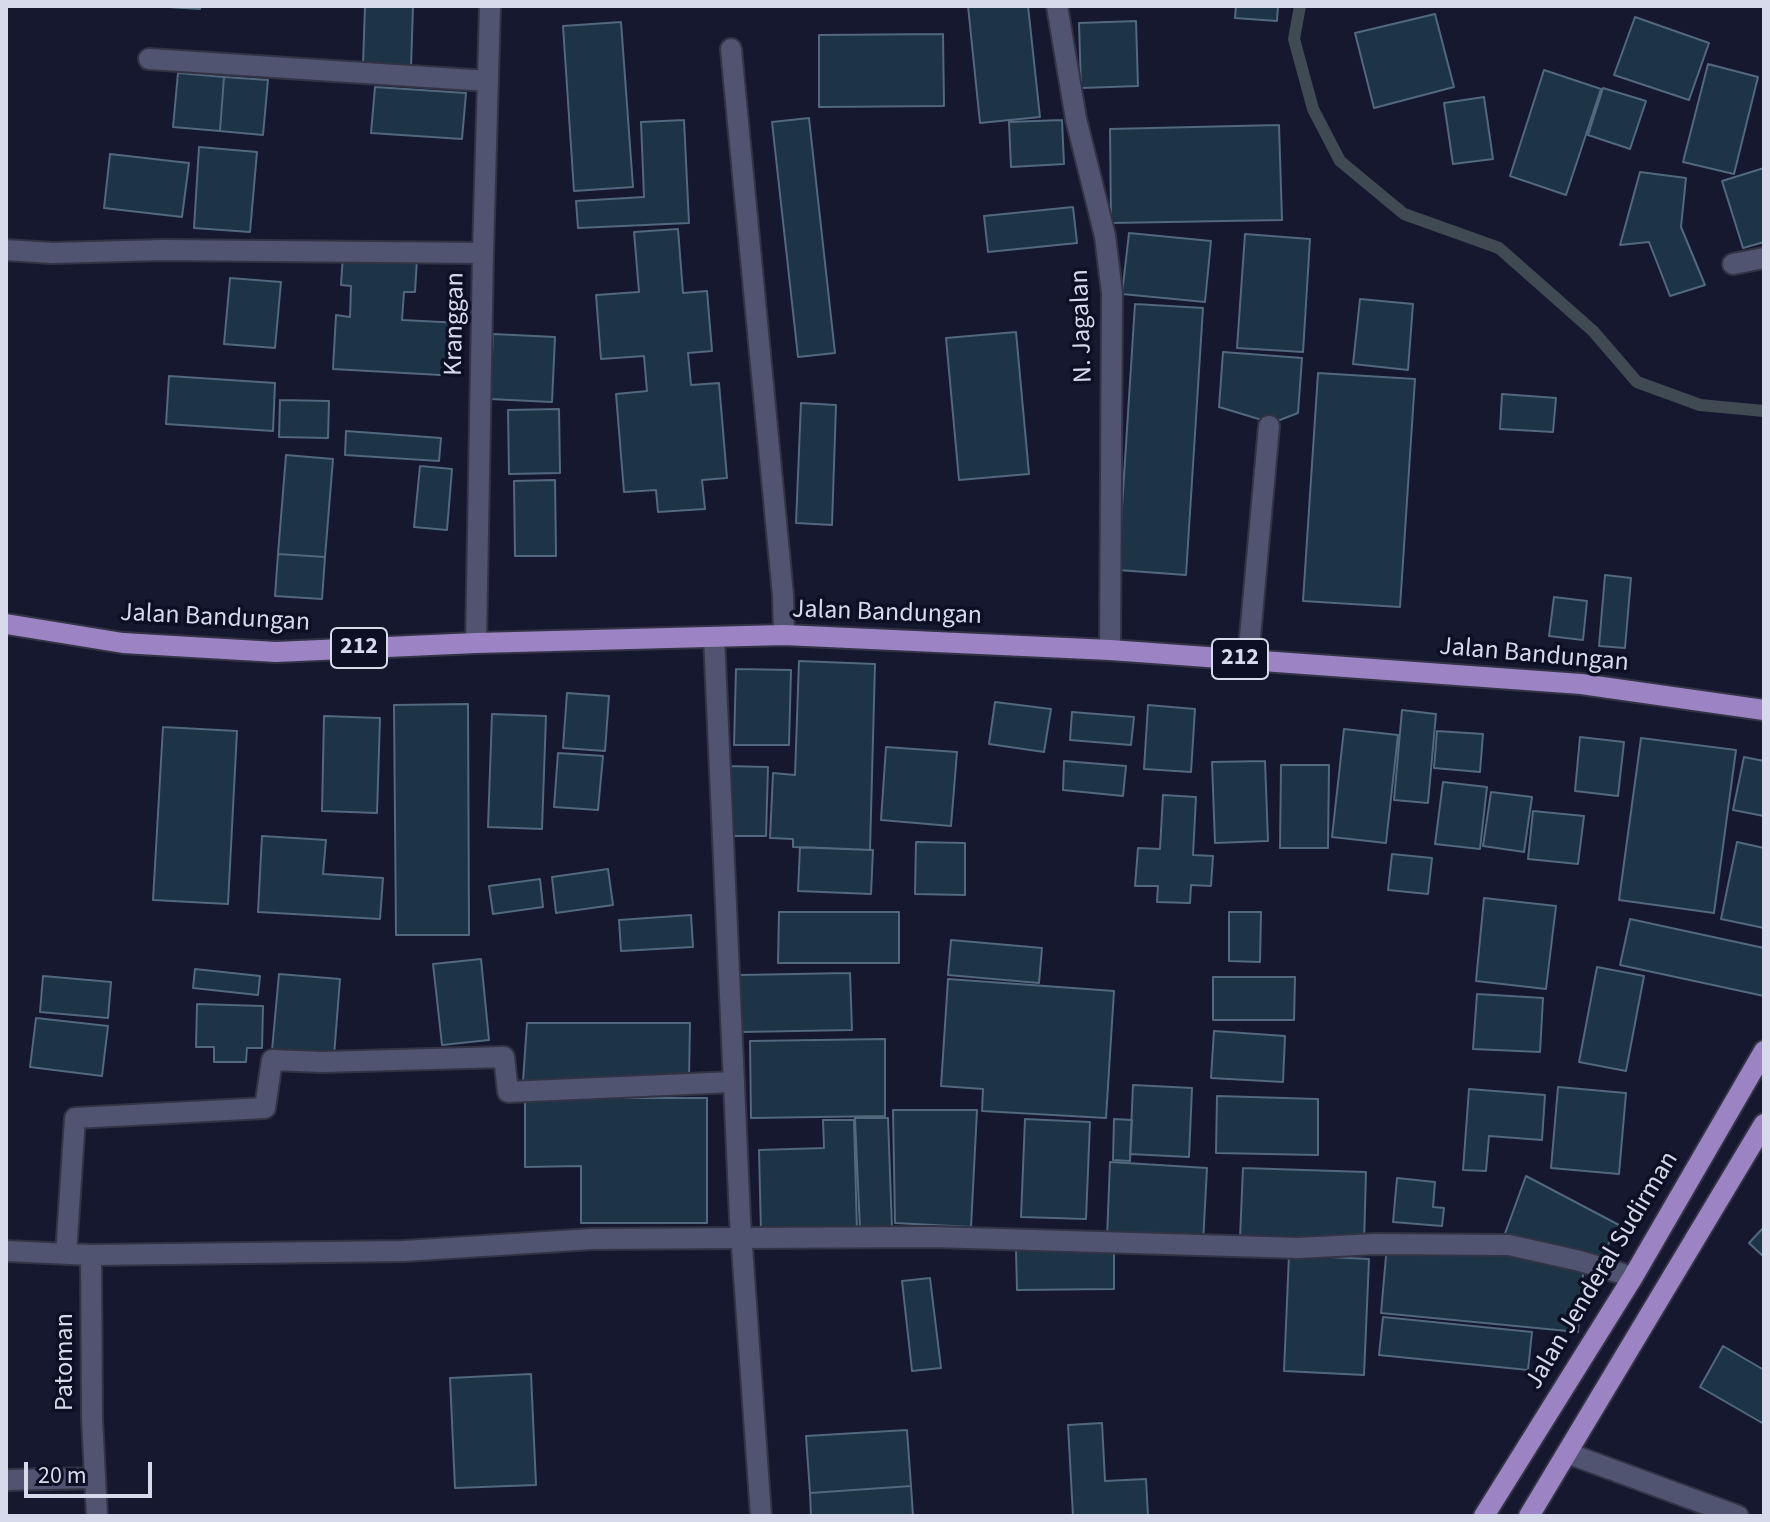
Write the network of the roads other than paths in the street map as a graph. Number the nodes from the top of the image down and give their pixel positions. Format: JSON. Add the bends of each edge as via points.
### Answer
{"nodes":[{"id":1,"x":490,"y":6,"type":"edge"},
{"id":2,"x":1057,"y":6,"type":"edge"},
{"id":3,"x":731,"y":49,"type":"dead end"},
{"id":4,"x":149,"y":59,"type":"dead end"},
{"id":5,"x":488,"y":81,"type":"junction"},
{"id":6,"x":6,"y":250,"type":"edge"},
{"id":7,"x":483,"y":253,"type":"junction"},
{"id":8,"x":1764,"y":258,"type":"edge"},
{"id":9,"x":1733,"y":264,"type":"dead end"},
{"id":10,"x":1269,"y":426,"type":"dead end"},
{"id":11,"x":6,"y":624,"type":"edge"},
{"id":12,"x":784,"y":635,"type":"junction"},
{"id":13,"x":714,"y":637,"type":"junction"},
{"id":14,"x":476,"y":643,"type":"junction"},
{"id":15,"x":1110,"y":650,"type":"junction"},
{"id":16,"x":1248,"y":659,"type":"junction"},
{"id":17,"x":1764,"y":710,"type":"edge"},
{"id":18,"x":1764,"y":1051,"type":"edge"},
{"id":19,"x":734,"y":1082,"type":"junction"},
{"id":20,"x":1764,"y":1124,"type":"edge"},
{"id":21,"x":741,"y":1238,"type":"junction"},
{"id":22,"x":6,"y":1251,"type":"edge"},
{"id":23,"x":66,"y":1254,"type":"junction"},
{"id":24,"x":91,"y":1255,"type":"junction"},
{"id":25,"x":1633,"y":1277,"type":"junction"},
{"id":26,"x":1567,"y":1453,"type":"junction"},
{"id":27,"x":94,"y":1478,"type":"junction"},
{"id":28,"x":6,"y":1480,"type":"edge"},
{"id":29,"x":97,"y":1516,"type":"edge"},
{"id":30,"x":761,"y":1516,"type":"edge"},
{"id":31,"x":1484,"y":1516,"type":"edge"},
{"id":32,"x":1529,"y":1516,"type":"edge"},
{"id":33,"x":1738,"y":1516,"type":"edge"}],
"edges":[{"from":1,"to":5,"type":"street","name":"Kranggan"},
{"from":2,"to":15,"type":"street","name":"N. Jagalan","via":[[1112,293]]},
{"from":3,"to":12,"type":"street"},
{"from":4,"to":5,"type":"street"},
{"from":5,"to":7,"type":"street","name":"Kranggan"},
{"from":6,"to":7,"type":"street"},
{"from":7,"to":14,"type":"street","name":"Kranggan"},
{"from":8,"to":9,"type":"street"},
{"from":10,"to":16,"type":"street"},
{"from":11,"to":14,"type":"main road","name":"Jalan Bandungan","number":"212","via":[[123,643],[276,652]]},
{"from":12,"to":13,"type":"main road","name":"Jalan Bandungan","number":"212"},
{"from":12,"to":15,"type":"main road","name":"Jalan Bandungan","number":"212"},
{"from":13,"to":14,"type":"main road","name":"Jalan Bandungan","number":"212"},
{"from":13,"to":19,"type":"street"},
{"from":15,"to":16,"type":"main road","name":"Jalan Bandungan","number":"212"},
{"from":16,"to":17,"type":"main road","name":"Jalan Bandungan","number":"212","via":[[1581,684]]},
{"from":18,"to":25,"type":"main road","name":"Jalan Jenderal Sudirman"},
{"from":19,"to":21,"type":"street"},
{"from":19,"to":23,"type":"street","via":[[508,1092],[504,1057],[272,1060],[265,1108],[75,1118]]},
{"from":20,"to":26,"type":"main road"},
{"from":21,"to":24,"type":"street","via":[[592,1239],[404,1251]]},
{"from":21,"to":25,"type":"street","via":[[934,1237],[1298,1248],[1509,1245]]},
{"from":21,"to":30,"type":"street"},
{"from":22,"to":23,"type":"street"},
{"from":23,"to":24,"type":"street"},
{"from":24,"to":27,"type":"street","name":"Patoman"},
{"from":25,"to":31,"type":"main road","name":"Jalan Jenderal Sudirman"},
{"from":26,"to":32,"type":"main road"},
{"from":26,"to":33,"type":"street"},
{"from":27,"to":28,"type":"street"},
{"from":27,"to":29,"type":"street","name":"Patoman"}]}
